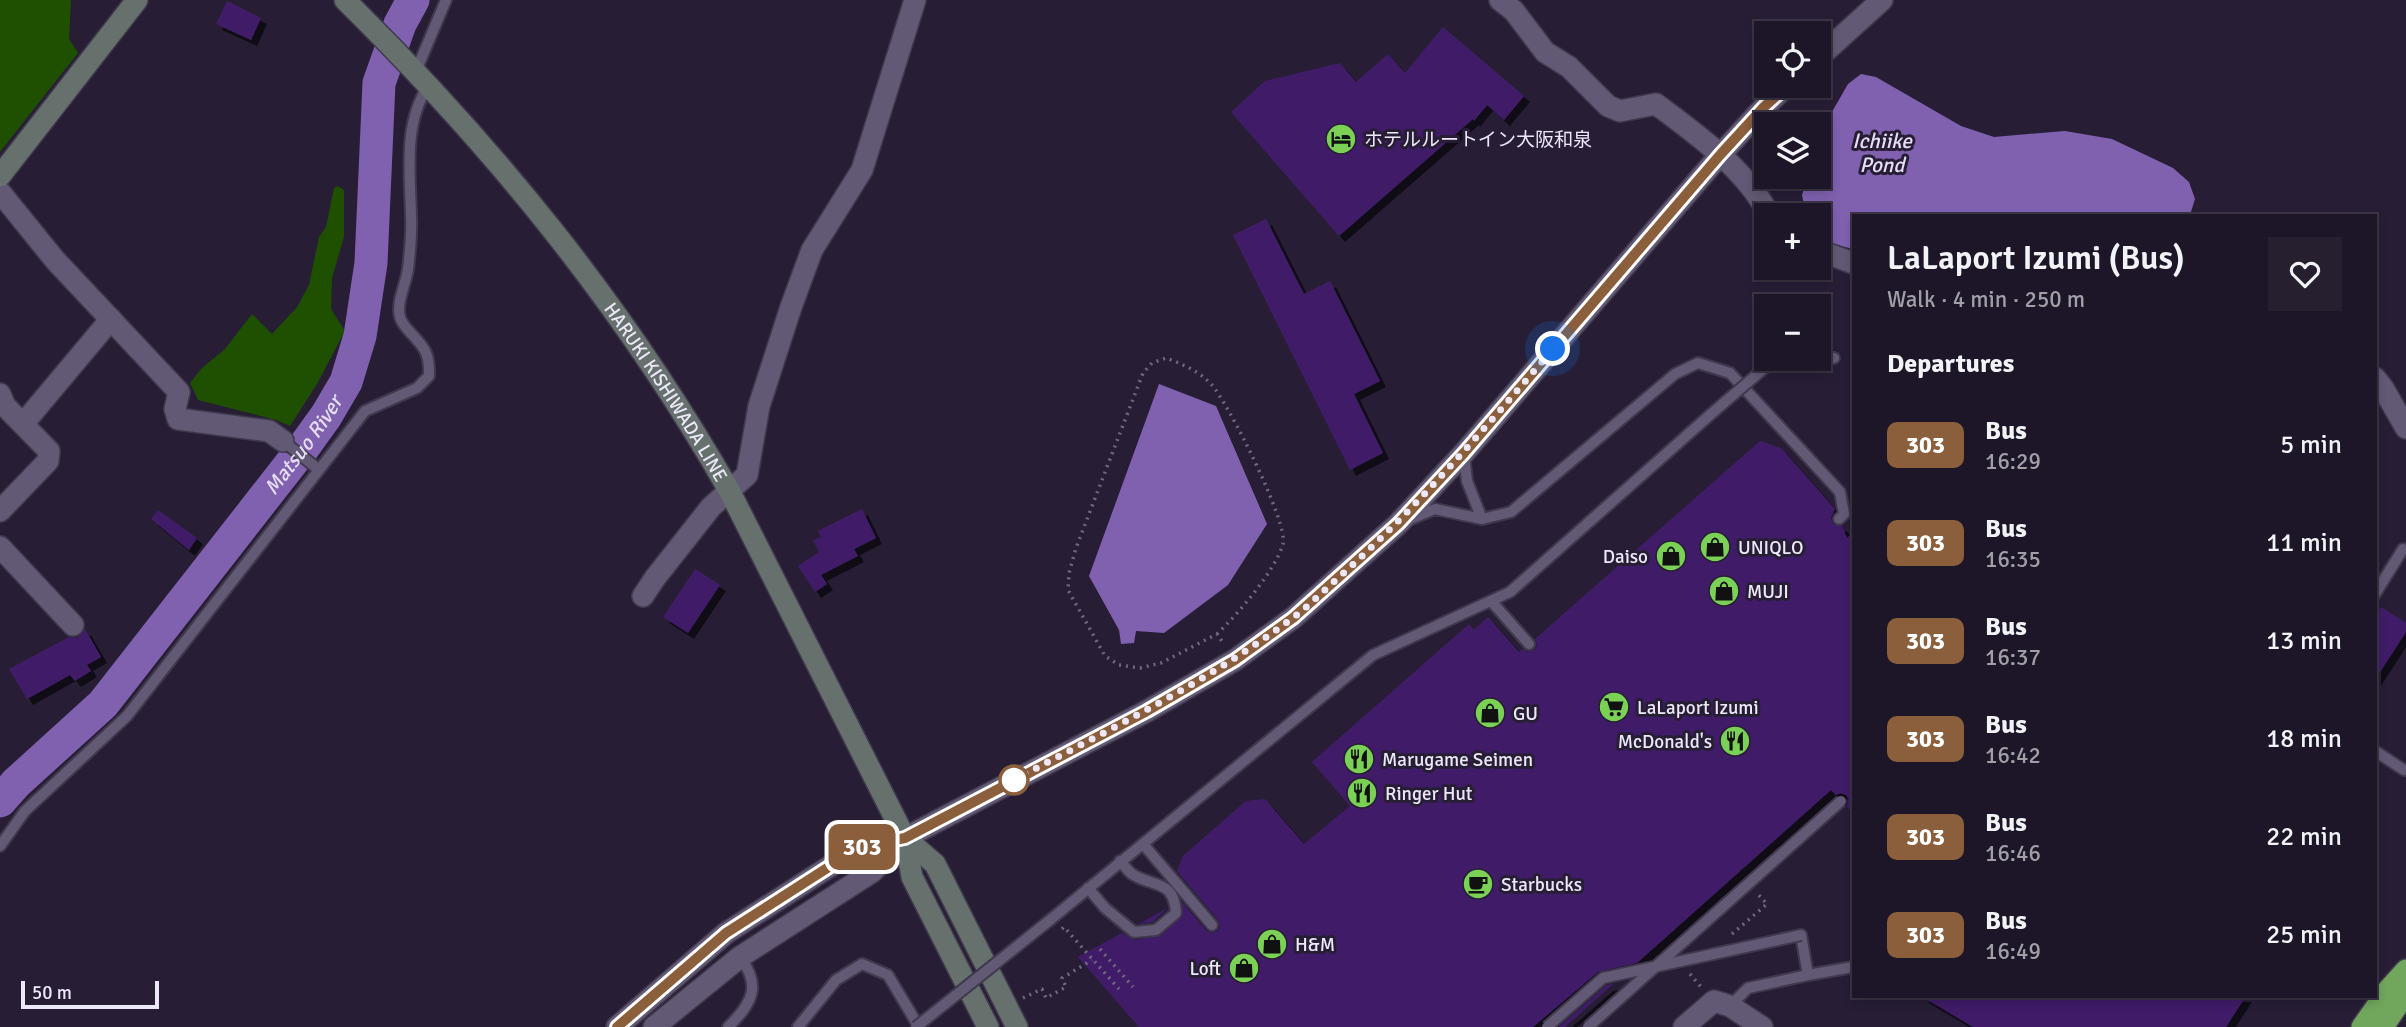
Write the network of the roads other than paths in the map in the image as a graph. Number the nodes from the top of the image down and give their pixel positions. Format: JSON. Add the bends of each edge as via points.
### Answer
{"nodes":[{"id":1,"x":136,"y":0,"type":"edge"},
{"id":2,"x":345,"y":0,"type":"edge"},
{"id":3,"x":446,"y":0,"type":"edge"},
{"id":4,"x":915,"y":0,"type":"edge"},
{"id":5,"x":1500,"y":0,"type":"edge"},
{"id":6,"x":1882,"y":0,"type":"edge"},
{"id":7,"x":1831,"y":46,"type":"edge"},
{"id":8,"x":417,"y":72,"type":"junction"},
{"id":9,"x":1774,"y":98,"type":"edge"},
{"id":10,"x":1720,"y":155,"type":"junction"},
{"id":11,"x":0,"y":176,"type":"edge"},
{"id":12,"x":0,"y":192,"type":"edge"},
{"id":13,"x":1761,"y":203,"type":"edge"},
{"id":14,"x":1831,"y":255,"type":"edge"},
{"id":15,"x":1852,"y":263,"type":"edge"},
{"id":16,"x":111,"y":319,"type":"junction"},
{"id":17,"x":1831,"y":357,"type":"edge"},
{"id":18,"x":1834,"y":358,"type":"dead end"},
{"id":19,"x":1761,"y":371,"type":"edge"},
{"id":20,"x":2377,"y":380,"type":"edge"},
{"id":21,"x":0,"y":394,"type":"edge"},
{"id":22,"x":23,"y":424,"type":"junction"},
{"id":23,"x":2406,"y":428,"type":"edge"},
{"id":24,"x":283,"y":441,"type":"joint"},
{"id":25,"x":1464,"y":453,"type":"junction"},
{"id":26,"x":315,"y":467,"type":"junction"},
{"id":27,"x":730,"y":492,"type":"junction"},
{"id":28,"x":0,"y":511,"type":"edge"},
{"id":29,"x":1482,"y":519,"type":"junction"},
{"id":30,"x":1839,"y":519,"type":"dead end"},
{"id":31,"x":1398,"y":524,"type":"junction"},
{"id":32,"x":0,"y":547,"type":"edge"},
{"id":33,"x":2403,"y":549,"type":"dead end"},
{"id":34,"x":2377,"y":591,"type":"edge"},
{"id":35,"x":643,"y":596,"type":"dead end"},
{"id":36,"x":1492,"y":602,"type":"junction"},
{"id":37,"x":73,"y":625,"type":"dead end"},
{"id":38,"x":1529,"y":644,"type":"dead end"},
{"id":39,"x":2377,"y":752,"type":"edge"},
{"id":40,"x":2404,"y":770,"type":"dead end"},
{"id":41,"x":1841,"y":801,"type":"dead end"},
{"id":42,"x":905,"y":838,"type":"junction"},
{"id":43,"x":1143,"y":844,"type":"junction"},
{"id":44,"x":0,"y":846,"type":"edge"},
{"id":45,"x":1120,"y":861,"type":"junction"},
{"id":46,"x":1088,"y":888,"type":"junction"},
{"id":47,"x":1212,"y":925,"type":"dead end"},
{"id":48,"x":740,"y":957,"type":"junction"},
{"id":49,"x":1852,"y":967,"type":"edge"},
{"id":50,"x":2406,"y":970,"type":"edge"},
{"id":51,"x":1808,"y":975,"type":"junction"},
{"id":52,"x":2406,"y":993,"type":"edge"},
{"id":53,"x":1730,"y":1006,"type":"junction"},
{"id":54,"x":617,"y":1027,"type":"edge"},
{"id":55,"x":654,"y":1027,"type":"edge"},
{"id":56,"x":729,"y":1027,"type":"edge"},
{"id":57,"x":797,"y":1027,"type":"edge"},
{"id":58,"x":917,"y":1027,"type":"edge"},
{"id":59,"x":988,"y":1027,"type":"edge"},
{"id":60,"x":1017,"y":1027,"type":"edge"},
{"id":61,"x":1547,"y":1027,"type":"edge"},
{"id":62,"x":1588,"y":1027,"type":"edge"},
{"id":63,"x":1684,"y":1027,"type":"edge"},
{"id":64,"x":1762,"y":1027,"type":"edge"},
{"id":65,"x":2362,"y":1027,"type":"edge"},
{"id":66,"x":2383,"y":1027,"type":"edge"}],
"edges":[{"from":1,"to":11,"type":"main road"},
{"from":2,"to":8,"type":"main road","name":"HARUKI KISHIWADA LINE"},
{"from":3,"to":8,"type":"lane"},
{"from":4,"to":27,"type":"street","via":[[862,170],[812,250],[760,406],[747,475]]},
{"from":5,"to":10,"type":"street","via":[[1545,51],[1569,67],[1608,106],[1620,111],[1656,104]]},
{"from":6,"to":7,"type":"street"},
{"from":8,"to":26,"type":"lane","via":[[408,272],[399,310],[400,321],[425,348],[429,376],[417,388],[365,411]]},
{"from":8,"to":27,"type":"main road","name":"HARUKI KISHIWADA LINE","via":[[533,204],[627,326]]},
{"from":9,"to":10,"type":"street"},
{"from":10,"to":13,"type":"street"},
{"from":10,"to":25,"type":"street"},
{"from":12,"to":16,"type":"street"},
{"from":14,"to":15,"type":"street"},
{"from":16,"to":22,"type":"street"},
{"from":16,"to":24,"type":"street","via":[[179,391],[178,418],[269,430]]},
{"from":17,"to":18,"type":"lane"},
{"from":19,"to":36,"type":"lane","bridge":true,"via":[[1510,592]]},
{"from":20,"to":23,"type":"street"},
{"from":21,"to":22,"type":"street"},
{"from":22,"to":28,"type":"street","via":[[49,451],[48,461]]},
{"from":24,"to":26,"type":"lane"},
{"from":25,"to":29,"type":"lane","via":[[1468,481]]},
{"from":25,"to":31,"type":"street"},
{"from":26,"to":44,"type":"lane","via":[[127,716],[26,811]]},
{"from":27,"to":35,"type":"street","via":[[711,508]]},
{"from":27,"to":42,"type":"main road","name":"HARUKI KISHIWADA LINE"},
{"from":29,"to":30,"type":"lane","via":[[1511,512],[1675,374],[1698,363],[1730,373],[1840,492],[1844,514]]},
{"from":29,"to":31,"type":"lane","via":[[1435,509]]},
{"from":31,"to":42,"type":"street","via":[[1293,618],[1235,660]]},
{"from":32,"to":37,"type":"street"},
{"from":33,"to":34,"type":"lane"},
{"from":36,"to":38,"type":"lane"},
{"from":36,"to":43,"type":"lane","via":[[1373,655]]},
{"from":39,"to":40,"type":"lane"},
{"from":41,"to":62,"type":"lane","bridge":true},
{"from":42,"to":48,"type":"street","via":[[872,872]]},
{"from":42,"to":54,"type":"street","via":[[860,847],[726,933]]},
{"from":42,"to":59,"type":"main road","name":"HARUKI KISHIWADA LINE","via":[[912,877]]},
{"from":42,"to":60,"type":"main road","name":"HARUKI KISHIWADA LINE","via":[[935,864]]},
{"from":43,"to":45,"type":"lane"},
{"from":43,"to":47,"type":"lane"},
{"from":45,"to":46,"type":"lane"},
{"from":45,"to":46,"type":"lane","via":[[1132,874],[1162,885],[1175,898],[1176,913],[1156,930],[1134,932]]},
{"from":46,"to":58,"type":"lane","bridge":true},
{"from":48,"to":55,"type":"street"},
{"from":48,"to":56,"type":"lane","via":[[749,969],[754,990],[744,1012]]},
{"from":49,"to":51,"type":"lane"},
{"from":50,"to":65,"type":"highway"},
{"from":51,"to":53,"type":"lane","via":[[1748,988]]},
{"from":51,"to":61,"type":"lane","bridge":true,"via":[[1801,935],[1603,978]]},
{"from":52,"to":66,"type":"highway"},
{"from":53,"to":63,"type":"street","via":[[1714,1002]]},
{"from":53,"to":64,"type":"street"},
{"from":57,"to":58,"type":"lane","via":[[836,980],[862,964],[888,975]]}]}
